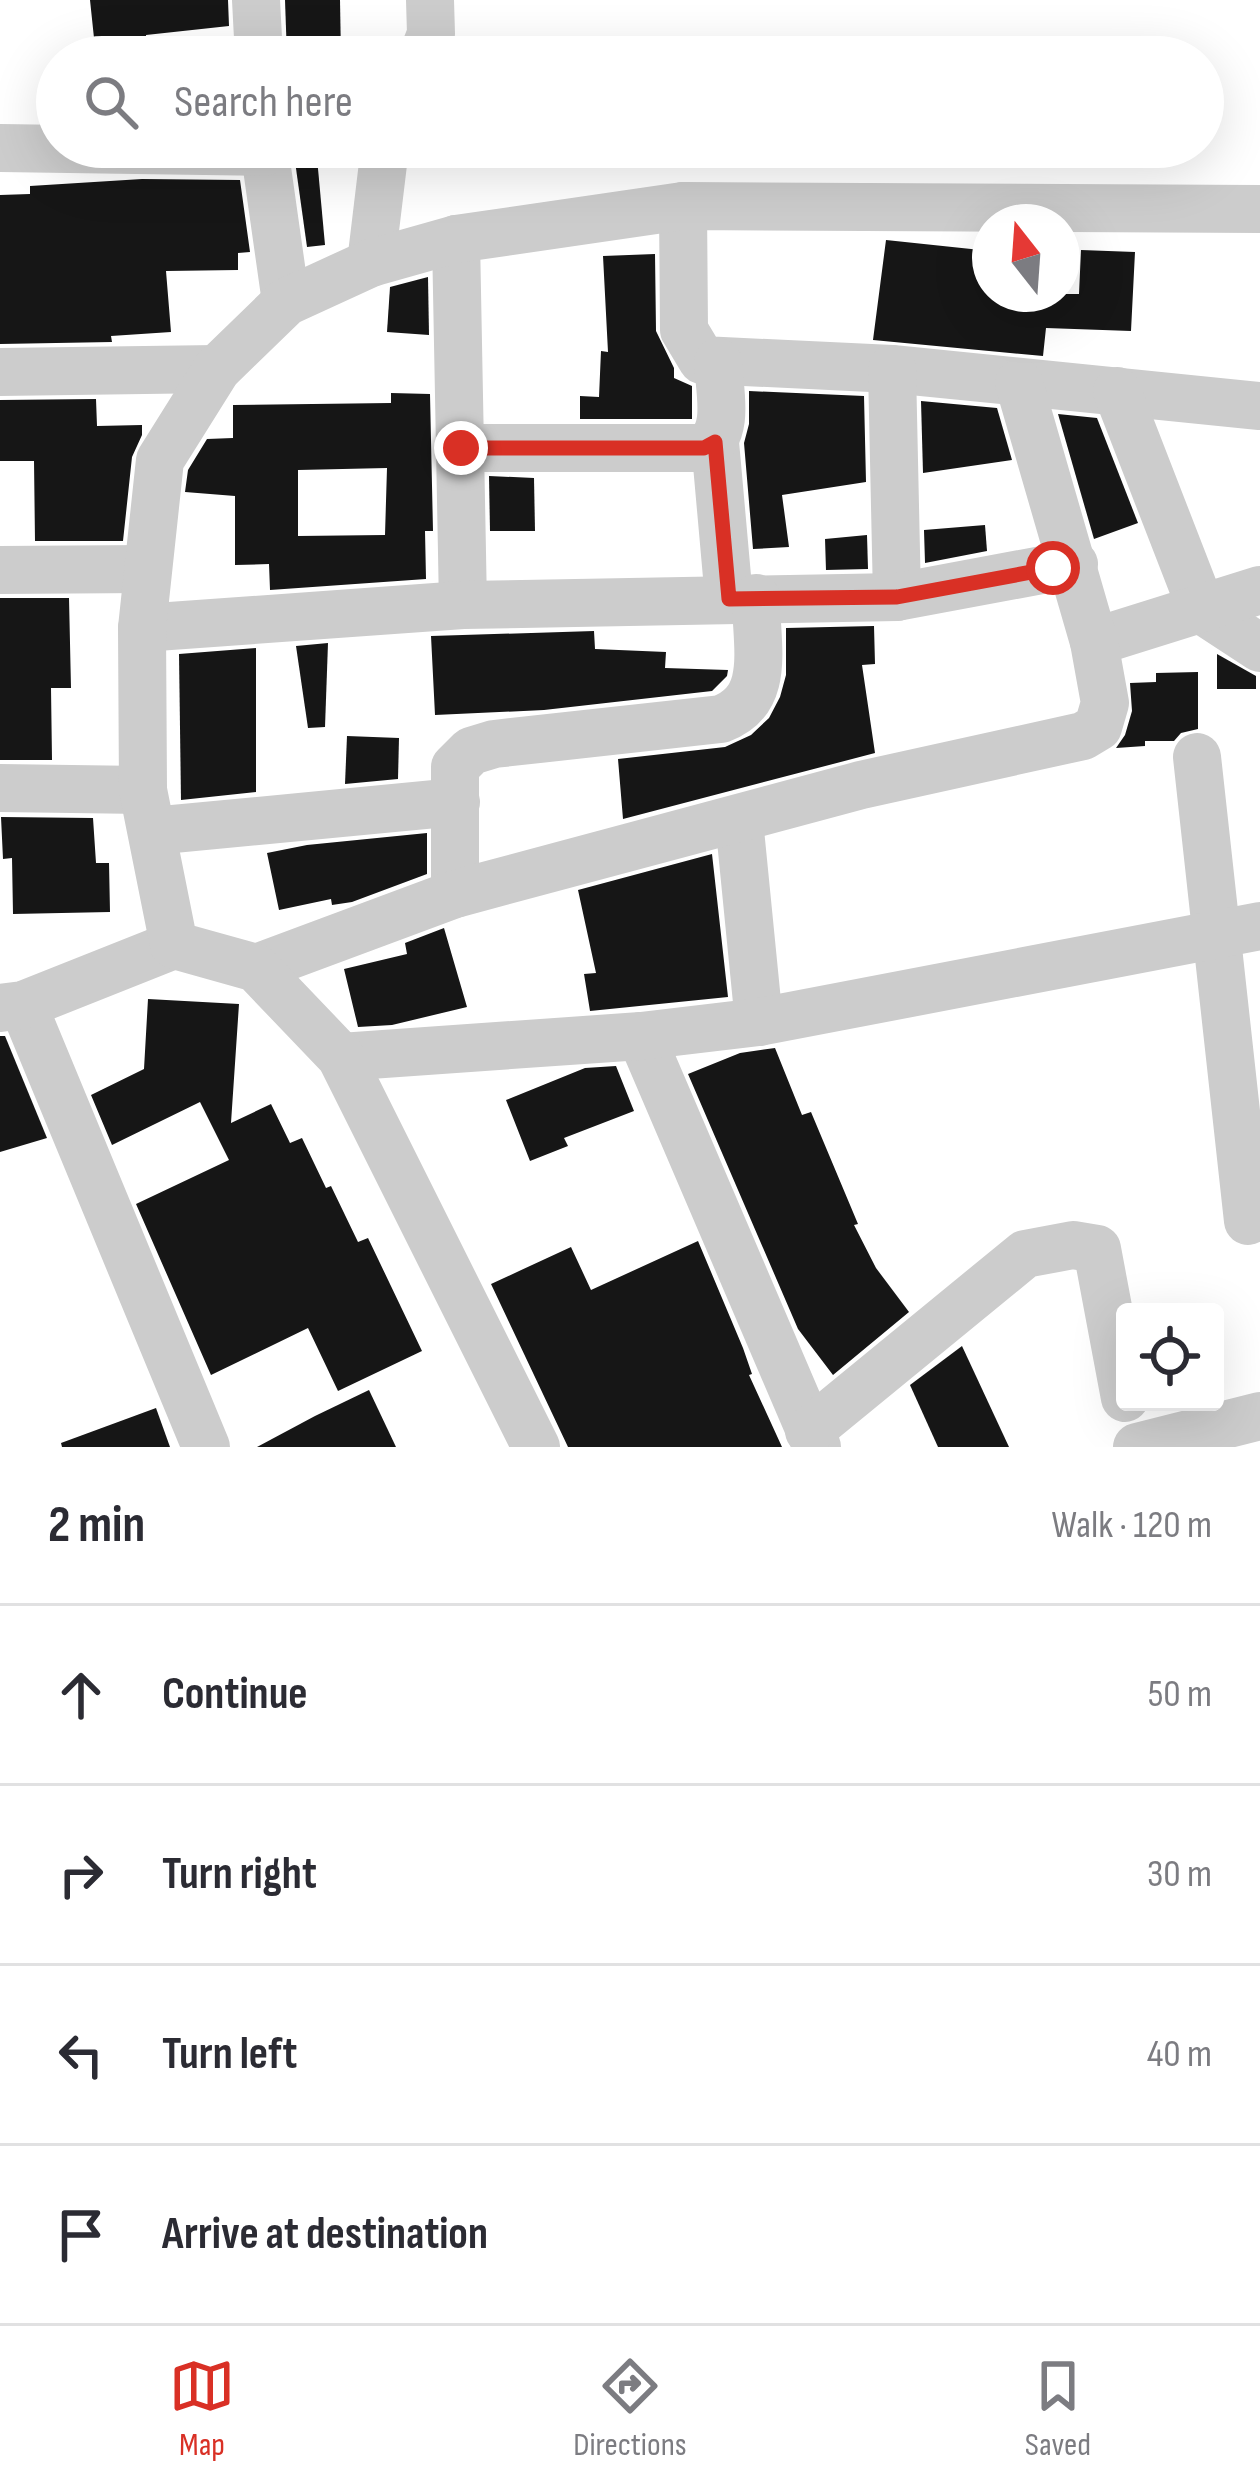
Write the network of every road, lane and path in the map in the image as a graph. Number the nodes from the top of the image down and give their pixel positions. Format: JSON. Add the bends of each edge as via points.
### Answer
{"nodes":[{"id":1,"x":256,"y":0,"type":"edge"},
{"id":2,"x":430,"y":0,"type":"edge"},
{"id":3,"x":258,"y":36,"type":"edge"},
{"id":4,"x":430,"y":36,"type":"edge"},
{"id":5,"x":0,"y":148,"type":"edge"},
{"id":6,"x":36,"y":148,"type":"edge"},
{"id":7,"x":267,"y":168,"type":"edge"},
{"id":8,"x":382,"y":168,"type":"edge"},
{"id":9,"x":683,"y":206,"type":"junction"},
{"id":10,"x":1260,"y":208,"type":"edge"},
{"id":11,"x":456,"y":239,"type":"junction"},
{"id":12,"x":371,"y":262,"type":"junction"},
{"id":13,"x":286,"y":302,"type":"junction"},
{"id":14,"x":718,"y":362,"type":"junction"},
{"id":15,"x":892,"y":369,"type":"junction"},
{"id":16,"x":217,"y":370,"type":"junction"},
{"id":17,"x":0,"y":372,"type":"edge"},
{"id":18,"x":1018,"y":383,"type":"junction"},
{"id":19,"x":1117,"y":391,"type":"junction"},
{"id":20,"x":1260,"y":406,"type":"edge"},
{"id":21,"x":715,"y":442,"type":"junction"},
{"id":22,"x":461,"y":448,"type":"junction"},
{"id":23,"x":1074,"y":564,"type":"junction"},
{"id":24,"x":146,"y":569,"type":"junction"},
{"id":25,"x":0,"y":570,"type":"edge"},
{"id":26,"x":1260,"y":590,"type":"edge"},
{"id":27,"x":897,"y":597,"type":"junction"},
{"id":28,"x":742,"y":599,"type":"junction"},
{"id":29,"x":463,"y":605,"type":"junction"},
{"id":30,"x":1202,"y":610,"type":"junction"},
{"id":31,"x":142,"y":628,"type":"junction"},
{"id":32,"x":1094,"y":642,"type":"junction"},
{"id":33,"x":1260,"y":649,"type":"edge"},
{"id":34,"x":1197,"y":757,"type":"dead end"},
{"id":35,"x":0,"y":788,"type":"edge"},
{"id":36,"x":456,"y":802,"type":"junction"},
{"id":37,"x":148,"y":811,"type":"junction"},
{"id":38,"x":739,"y":820,"type":"junction"},
{"id":39,"x":455,"y":894,"type":"junction"},
{"id":40,"x":1238,"y":930,"type":"edge"},
{"id":41,"x":174,"y":945,"type":"junction"},
{"id":42,"x":256,"y":968,"type":"junction"},
{"id":43,"x":11,"y":1006,"type":"edge"},
{"id":44,"x":759,"y":1022,"type":"junction"},
{"id":45,"x":641,"y":1036,"type":"junction"},
{"id":46,"x":341,"y":1057,"type":"junction"},
{"id":47,"x":1248,"y":1221,"type":"dead end"},
{"id":48,"x":1116,"y":1351,"type":"edge"},
{"id":49,"x":1127,"y":1411,"type":"edge"},
{"id":50,"x":1260,"y":1416,"type":"edge"},
{"id":51,"x":813,"y":1439,"type":"edge"},
{"id":52,"x":530,"y":1445,"type":"edge"},
{"id":53,"x":206,"y":1447,"type":"edge"},
{"id":54,"x":1135,"y":1447,"type":"edge"}],
"edges":[{"from":1,"to":3,"type":"street"},
{"from":2,"to":4,"type":"street"},
{"from":5,"to":6,"type":"street"},
{"from":7,"to":13,"type":"street"},
{"from":8,"to":12,"type":"street"},
{"from":9,"to":10,"type":"street"},
{"from":9,"to":11,"type":"street"},
{"from":9,"to":14,"type":"street","via":[[684,330],[702,360]]},
{"from":11,"to":12,"type":"street"},
{"from":11,"to":22,"type":"street"},
{"from":12,"to":13,"type":"street"},
{"from":13,"to":16,"type":"street"},
{"from":14,"to":15,"type":"street"},
{"from":14,"to":21,"type":"street"},
{"from":15,"to":18,"type":"street"},
{"from":15,"to":27,"type":"street"},
{"from":16,"to":17,"type":"street"},
{"from":16,"to":24,"type":"street","via":[[160,460]]},
{"from":18,"to":19,"type":"street"},
{"from":18,"to":23,"type":"street"},
{"from":19,"to":20,"type":"street"},
{"from":19,"to":30,"type":"street"},
{"from":21,"to":22,"type":"street"},
{"from":21,"to":28,"type":"street"},
{"from":22,"to":29,"type":"street"},
{"from":23,"to":27,"type":"street"},
{"from":23,"to":32,"type":"street"},
{"from":24,"to":25,"type":"street"},
{"from":24,"to":31,"type":"street"},
{"from":26,"to":30,"type":"street"},
{"from":27,"to":28,"type":"street"},
{"from":28,"to":29,"type":"street"},
{"from":28,"to":36,"type":"street","via":[[756,689],[743,710],[471,751],[455,767]]},
{"from":29,"to":31,"type":"street"},
{"from":30,"to":32,"type":"street"},
{"from":30,"to":33,"type":"street"},
{"from":31,"to":37,"type":"street"},
{"from":32,"to":38,"type":"street","via":[[1105,703],[1098,727],[1083,736]]},
{"from":34,"to":40,"type":"street"},
{"from":35,"to":37,"type":"street"},
{"from":36,"to":37,"type":"street"},
{"from":36,"to":39,"type":"street"},
{"from":37,"to":41,"type":"street"},
{"from":38,"to":39,"type":"street"},
{"from":38,"to":44,"type":"street"},
{"from":39,"to":42,"type":"street"},
{"from":40,"to":44,"type":"street"},
{"from":40,"to":47,"type":"street"},
{"from":41,"to":42,"type":"street"},
{"from":41,"to":43,"type":"street"},
{"from":42,"to":46,"type":"street"},
{"from":43,"to":53,"type":"street"},
{"from":44,"to":45,"type":"street"},
{"from":45,"to":46,"type":"street"},
{"from":45,"to":51,"type":"street"},
{"from":46,"to":52,"type":"street"},
{"from":48,"to":51,"type":"street","via":[[1097,1249],[1025,1254]]},
{"from":49,"to":54,"type":"street"},
{"from":50,"to":54,"type":"street"}]}
